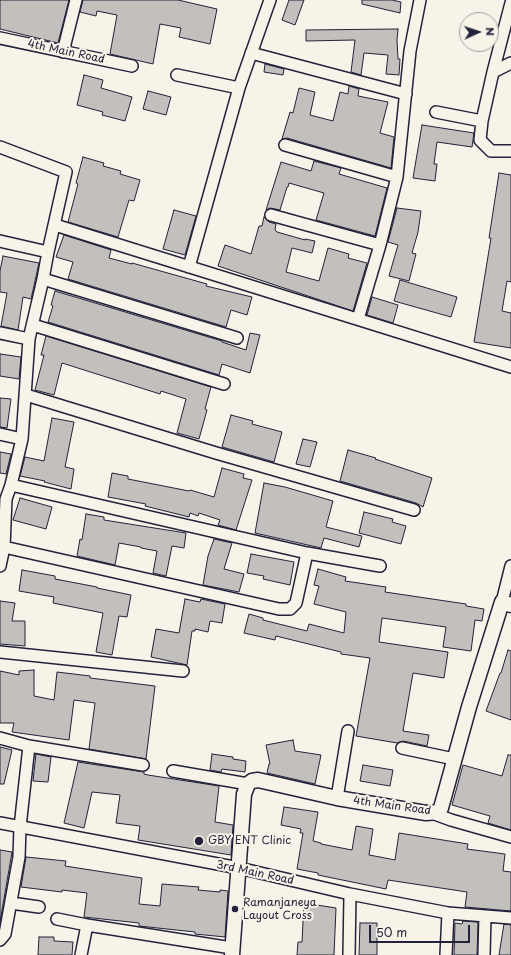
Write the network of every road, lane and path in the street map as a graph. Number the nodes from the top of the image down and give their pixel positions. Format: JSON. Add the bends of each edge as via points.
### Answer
{"nodes":[{"id":1,"x":76,"y":0,"type":"edge"},
{"id":2,"x":270,"y":0,"type":"edge"},
{"id":3,"x":420,"y":0,"type":"edge"},
{"id":4,"x":511,"y":3,"type":"edge"},
{"id":5,"x":0,"y":38,"type":"edge"},
{"id":6,"x":63,"y":52,"type":"junction"},
{"id":7,"x":251,"y":53,"type":"junction"},
{"id":8,"x":511,"y":63,"type":"edge"},
{"id":9,"x":132,"y":66,"type":"dead end"},
{"id":10,"x":493,"y":72,"type":"junction"},
{"id":11,"x":177,"y":75,"type":"dead end"},
{"id":12,"x":239,"y":88,"type":"junction"},
{"id":13,"x":406,"y":94,"type":"junction"},
{"id":14,"x":436,"y":112,"type":"dead end"},
{"id":15,"x":482,"y":121,"type":"junction"},
{"id":16,"x":284,"y":145,"type":"dead end"},
{"id":17,"x":0,"y":147,"type":"edge"},
{"id":18,"x":511,"y":151,"type":"edge"},
{"id":19,"x":397,"y":177,"type":"junction"},
{"id":20,"x":271,"y":215,"type":"dead end"},
{"id":21,"x":55,"y":225,"type":"junction"},
{"id":22,"x":0,"y":241,"type":"edge"},
{"id":23,"x":380,"y":245,"type":"junction"},
{"id":24,"x":48,"y":252,"type":"junction"},
{"id":25,"x":190,"y":267,"type":"junction"},
{"id":26,"x":43,"y":279,"type":"junction"},
{"id":27,"x":358,"y":320,"type":"junction"},
{"id":28,"x":33,"y":325,"type":"junction"},
{"id":29,"x":0,"y":333,"type":"edge"},
{"id":30,"x":237,"y":338,"type":"dead end"},
{"id":31,"x":29,"y":339,"type":"junction"},
{"id":32,"x":511,"y":367,"type":"edge"},
{"id":33,"x":224,"y":384,"type":"dead end"},
{"id":34,"x":26,"y":395,"type":"junction"},
{"id":35,"x":0,"y":434,"type":"edge"},
{"id":36,"x":22,"y":439,"type":"junction"},
{"id":37,"x":11,"y":485,"type":"junction"},
{"id":38,"x":3,"y":498,"type":"edge"},
{"id":39,"x":414,"y":510,"type":"dead end"},
{"id":40,"x":4,"y":547,"type":"junction"},
{"id":41,"x":307,"y":553,"type":"junction"},
{"id":42,"x":0,"y":566,"type":"edge"},
{"id":43,"x":380,"y":566,"type":"dead end"},
{"id":44,"x":511,"y":566,"type":"edge"},
{"id":45,"x":506,"y":604,"type":"edge"},
{"id":46,"x":0,"y":652,"type":"edge"},
{"id":47,"x":183,"y":671,"type":"dead end"},
{"id":48,"x":348,"y":731,"type":"dead end"},
{"id":49,"x":0,"y":738,"type":"edge"},
{"id":50,"x":29,"y":746,"type":"junction"},
{"id":51,"x":402,"y":748,"type":"dead end"},
{"id":52,"x":454,"y":759,"type":"junction"},
{"id":53,"x":143,"y":765,"type":"dead end"},
{"id":54,"x":173,"y":772,"type":"dead end"},
{"id":55,"x":248,"y":784,"type":"junction"},
{"id":56,"x":337,"y":798,"type":"junction"},
{"id":57,"x":432,"y":813,"type":"junction"},
{"id":58,"x":0,"y":823,"type":"edge"},
{"id":59,"x":20,"y":827,"type":"junction"},
{"id":60,"x":511,"y":837,"type":"edge"},
{"id":61,"x":239,"y":868,"type":"junction"},
{"id":62,"x":350,"y":894,"type":"junction"},
{"id":63,"x":11,"y":903,"type":"junction"},
{"id":64,"x":39,"y":907,"type":"dead end"},
{"id":65,"x":448,"y":913,"type":"junction"},
{"id":66,"x":485,"y":916,"type":"junction"},
{"id":67,"x":511,"y":918,"type":"edge"},
{"id":68,"x":56,"y":919,"type":"dead end"},
{"id":69,"x":87,"y":925,"type":"junction"},
{"id":70,"x":0,"y":940,"type":"edge"},
{"id":71,"x":232,"y":951,"type":"edge"},
{"id":72,"x":81,"y":955,"type":"edge"},
{"id":73,"x":349,"y":955,"type":"edge"},
{"id":74,"x":446,"y":955,"type":"edge"},
{"id":75,"x":484,"y":955,"type":"edge"}],
"edges":[{"from":1,"to":6,"type":"street"},
{"from":2,"to":7,"type":"street"},
{"from":3,"to":13,"type":"street","via":[[410,51]]},
{"from":4,"to":10,"type":"street"},
{"from":5,"to":6,"type":"street","name":"4th Main Road"},
{"from":6,"to":9,"type":"street","name":"4th Main Road"},
{"from":7,"to":12,"type":"street"},
{"from":7,"to":13,"type":"street"},
{"from":8,"to":10,"type":"street"},
{"from":10,"to":15,"type":"street"},
{"from":11,"to":12,"type":"street"},
{"from":12,"to":25,"type":"street"},
{"from":13,"to":19,"type":"street"},
{"from":14,"to":15,"type":"street"},
{"from":15,"to":18,"type":"street","via":[[480,140],[491,152]]},
{"from":16,"to":19,"type":"street"},
{"from":17,"to":21,"type":"street","via":[[66,172]]},
{"from":19,"to":23,"type":"street"},
{"from":20,"to":23,"type":"street"},
{"from":21,"to":24,"type":"street"},
{"from":21,"to":25,"type":"street"},
{"from":22,"to":24,"type":"street"},
{"from":23,"to":27,"type":"street"},
{"from":24,"to":26,"type":"street"},
{"from":25,"to":27,"type":"street"},
{"from":26,"to":28,"type":"street"},
{"from":26,"to":30,"type":"street"},
{"from":27,"to":32,"type":"street"},
{"from":28,"to":31,"type":"street"},
{"from":28,"to":33,"type":"street"},
{"from":29,"to":31,"type":"street"},
{"from":31,"to":34,"type":"street"},
{"from":34,"to":36,"type":"street"},
{"from":34,"to":39,"type":"street"},
{"from":35,"to":36,"type":"street"},
{"from":36,"to":37,"type":"street"},
{"from":37,"to":38,"type":"street"},
{"from":37,"to":41,"type":"street"},
{"from":38,"to":40,"type":"street"},
{"from":40,"to":41,"type":"street","via":[[279,610],[290,609],[296,603]]},
{"from":40,"to":42,"type":"street"},
{"from":41,"to":43,"type":"street"},
{"from":44,"to":45,"type":"street","name":"4th Main Road"},
{"from":45,"to":52,"type":"street","name":"4th Main Road","via":[[469,706]]},
{"from":46,"to":47,"type":"street"},
{"from":48,"to":56,"type":"street"},
{"from":49,"to":50,"type":"street"},
{"from":50,"to":53,"type":"street"},
{"from":50,"to":59,"type":"street"},
{"from":51,"to":52,"type":"street"},
{"from":52,"to":57,"type":"street","name":"4th Main Road","via":[[441,808],[438,812]]},
{"from":54,"to":55,"type":"street"},
{"from":55,"to":56,"type":"street","name":"4th Main Road","via":[[258,780]]},
{"from":55,"to":61,"type":"street","via":[[244,794]]},
{"from":56,"to":57,"type":"street","name":"4th Main Road"},
{"from":57,"to":60,"type":"street"},
{"from":58,"to":59,"type":"street","name":"3rd Main Road"},
{"from":59,"to":61,"type":"street","name":"3rd Main Road"},
{"from":59,"to":63,"type":"street","via":[[19,857]]},
{"from":61,"to":62,"type":"street","name":"3rd Main Road"},
{"from":61,"to":71,"type":"street"},
{"from":62,"to":65,"type":"street","name":"3rd Main Road"},
{"from":62,"to":73,"type":"street"},
{"from":63,"to":64,"type":"street"},
{"from":63,"to":70,"type":"street","via":[[5,934]]},
{"from":65,"to":66,"type":"street","name":"3rd Main Road"},
{"from":65,"to":74,"type":"street"},
{"from":66,"to":67,"type":"street","name":"3rd Main Road"},
{"from":66,"to":75,"type":"street"},
{"from":68,"to":69,"type":"street"},
{"from":69,"to":71,"type":"street"},
{"from":69,"to":72,"type":"street"}]}
